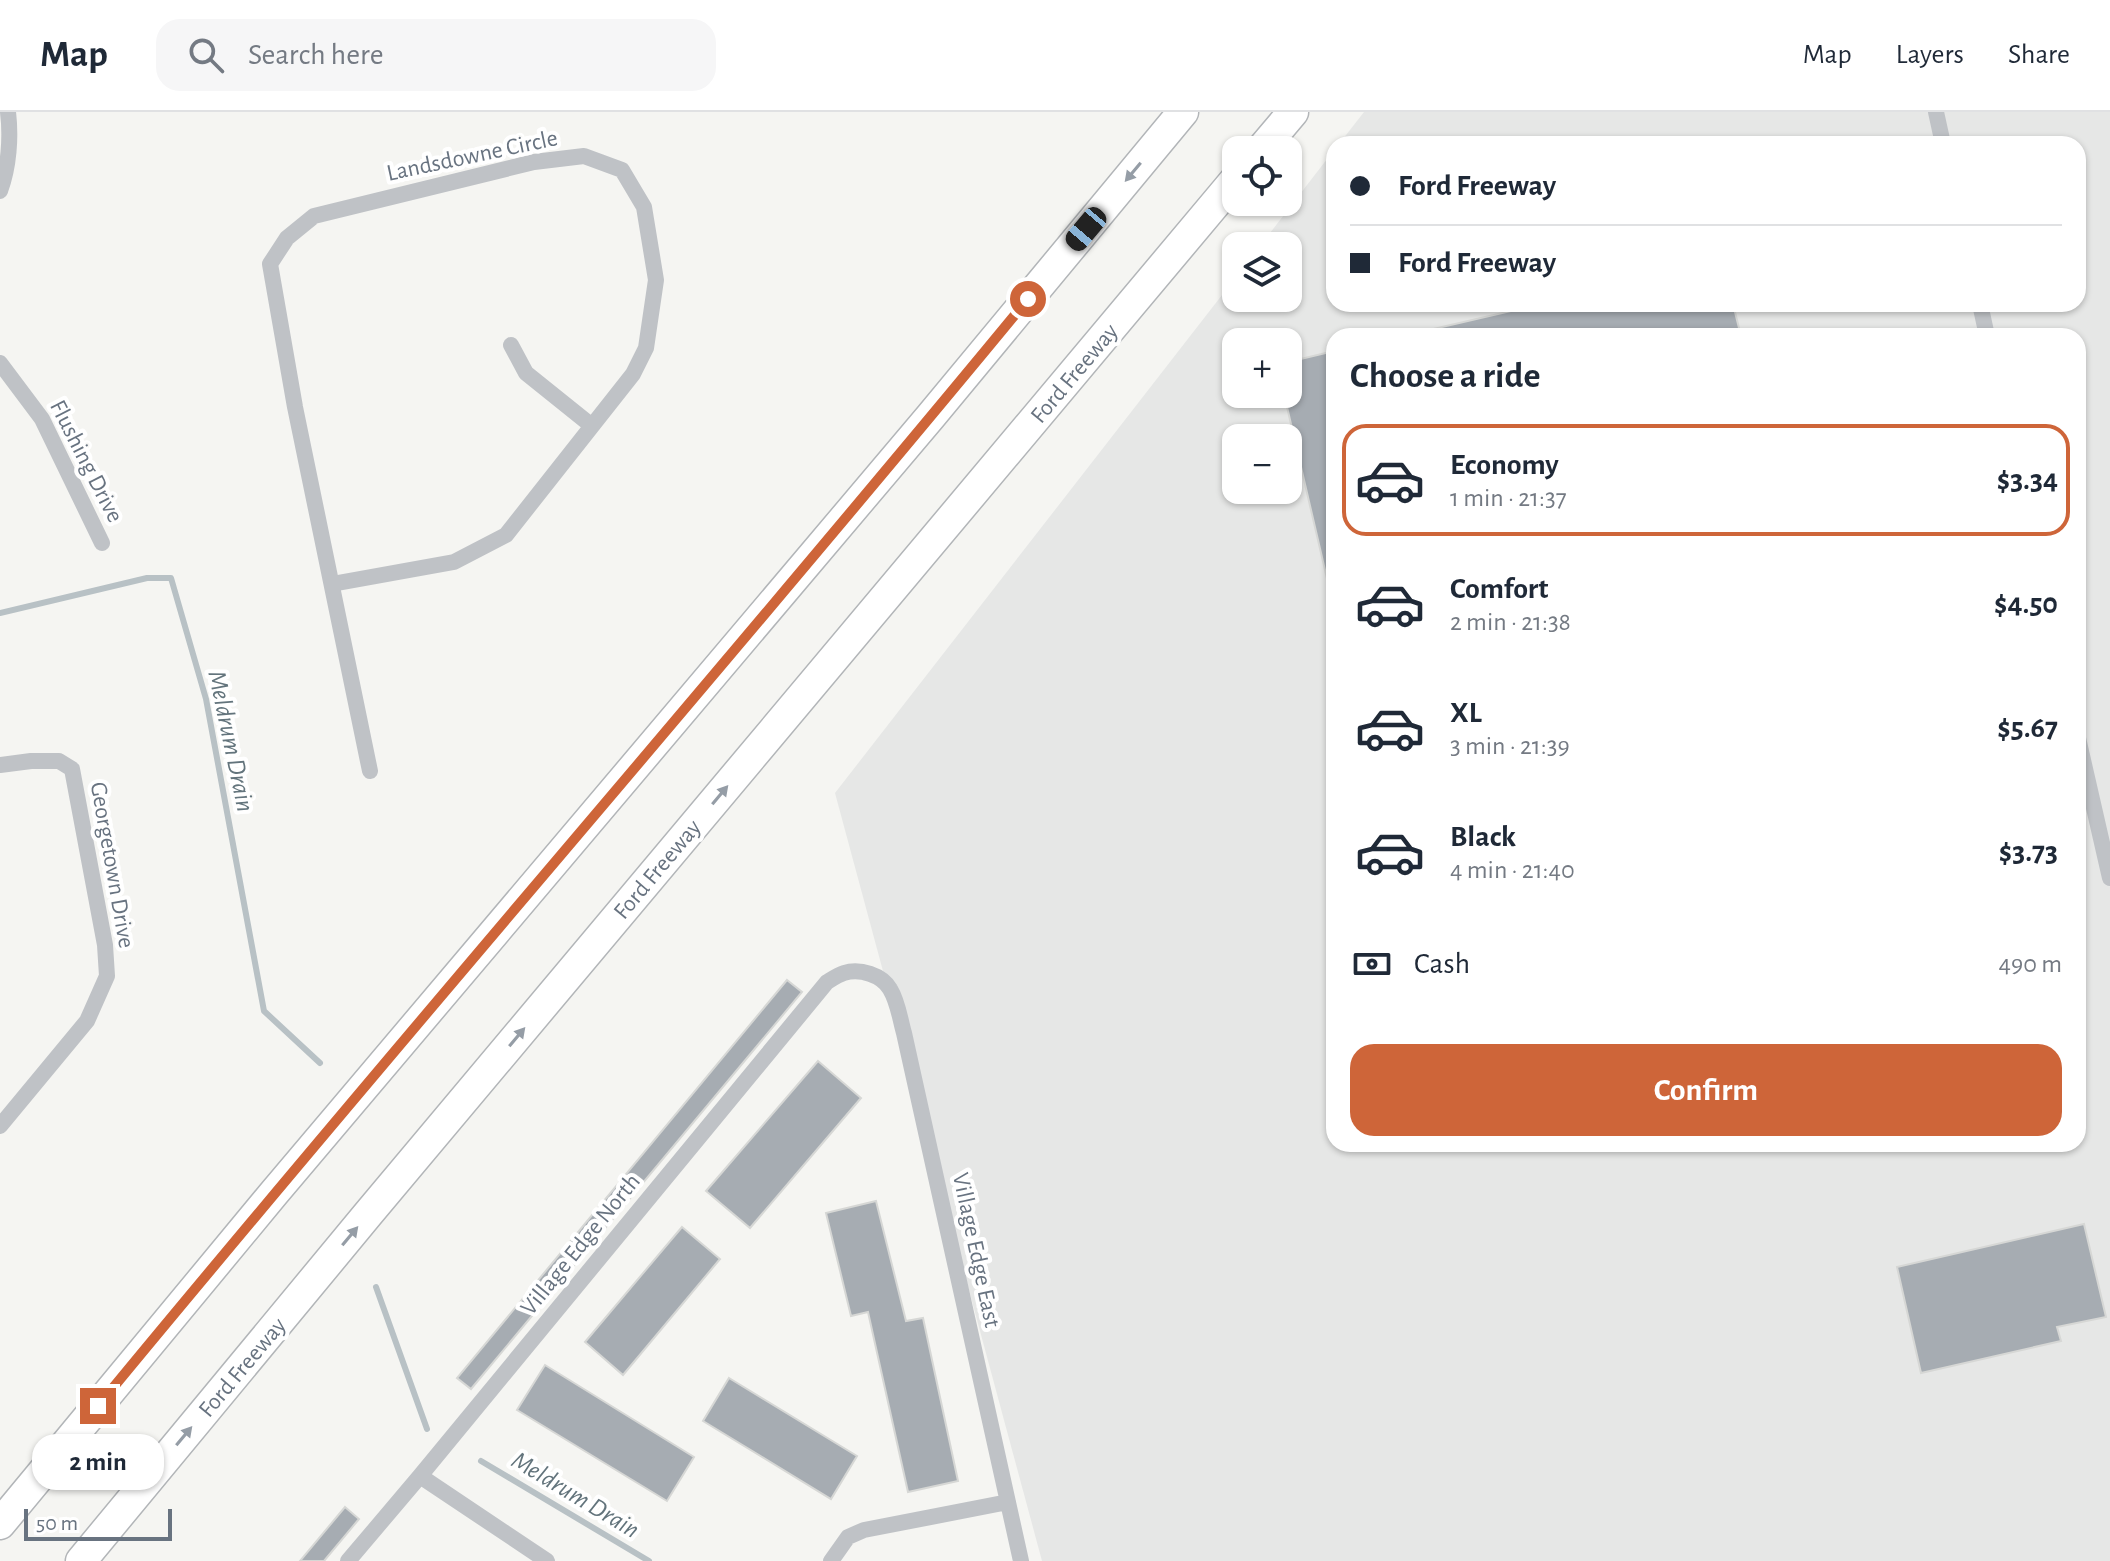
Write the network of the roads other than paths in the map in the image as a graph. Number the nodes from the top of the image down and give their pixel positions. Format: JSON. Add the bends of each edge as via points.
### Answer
{"nodes":[{"id":1,"x":8,"y":112,"type":"edge"},
{"id":2,"x":1183,"y":112,"type":"edge"},
{"id":3,"x":1293,"y":112,"type":"edge"},
{"id":4,"x":1936,"y":112,"type":"edge"},
{"id":5,"x":1273,"y":136,"type":"edge"},
{"id":6,"x":1941,"y":136,"type":"edge"},
{"id":7,"x":0,"y":191,"type":"edge"},
{"id":8,"x":1222,"y":196,"type":"edge"},
{"id":9,"x":511,"y":345,"type":"dead end"},
{"id":10,"x":0,"y":363,"type":"edge"},
{"id":11,"x":592,"y":426,"type":"junction"},
{"id":12,"x":102,"y":543,"type":"dead end"},
{"id":13,"x":332,"y":584,"type":"junction"},
{"id":14,"x":0,"y":765,"type":"edge"},
{"id":15,"x":370,"y":771,"type":"dead end"},
{"id":16,"x":2086,"y":772,"type":"edge"},
{"id":17,"x":2110,"y":878,"type":"edge"},
{"id":18,"x":857,"y":971,"type":"joint"},
{"id":19,"x":0,"y":1126,"type":"edge"},
{"id":20,"x":420,"y":1476,"type":"junction"},
{"id":21,"x":1008,"y":1502,"type":"junction"},
{"id":22,"x":0,"y":1524,"type":"edge"},
{"id":23,"x":81,"y":1561,"type":"edge"},
{"id":24,"x":348,"y":1561,"type":"edge"},
{"id":25,"x":547,"y":1561,"type":"edge"},
{"id":26,"x":831,"y":1561,"type":"edge"},
{"id":27,"x":1021,"y":1561,"type":"edge"}],
"edges":[{"from":1,"to":7,"type":"street"},
{"from":2,"to":22,"type":"highway","one_way":true},
{"from":3,"to":5,"type":"highway"},
{"from":4,"to":6,"type":"street"},
{"from":23,"to":8,"type":"highway","name":"Ford Freeway","one_way":true},
{"from":9,"to":11,"type":"street","via":[[526,373]]},
{"from":10,"to":12,"type":"street","name":"Flushing Drive","via":[[42,419]]},
{"from":11,"to":13,"type":"street","name":"Landsdowne Circle","via":[[506,535],[454,562]]},
{"from":11,"to":13,"type":"street","name":"Landsdowne Circle","via":[[633,374],[646,348],[656,280],[644,207],[622,170],[584,156],[534,162],[314,216],[287,238],[270,264]]},
{"from":13,"to":15,"type":"street","name":"Landsdowne Circle"},
{"from":14,"to":19,"type":"street","name":"Georgetown Drive","via":[[59,761],[72,769],[107,976],[87,1021]]},
{"from":16,"to":17,"type":"street"},
{"from":18,"to":20,"type":"street","name":"Village Edge North","via":[[827,982]]},
{"from":18,"to":21,"type":"street","name":"Village Edge East","via":[[883,980],[896,1002]]},
{"from":20,"to":24,"type":"street","name":"Village Edge North"},
{"from":20,"to":25,"type":"street"},
{"from":21,"to":26,"type":"street","via":[[864,1530],[848,1537]]},
{"from":21,"to":27,"type":"street","name":"Village Edge East"}]}
